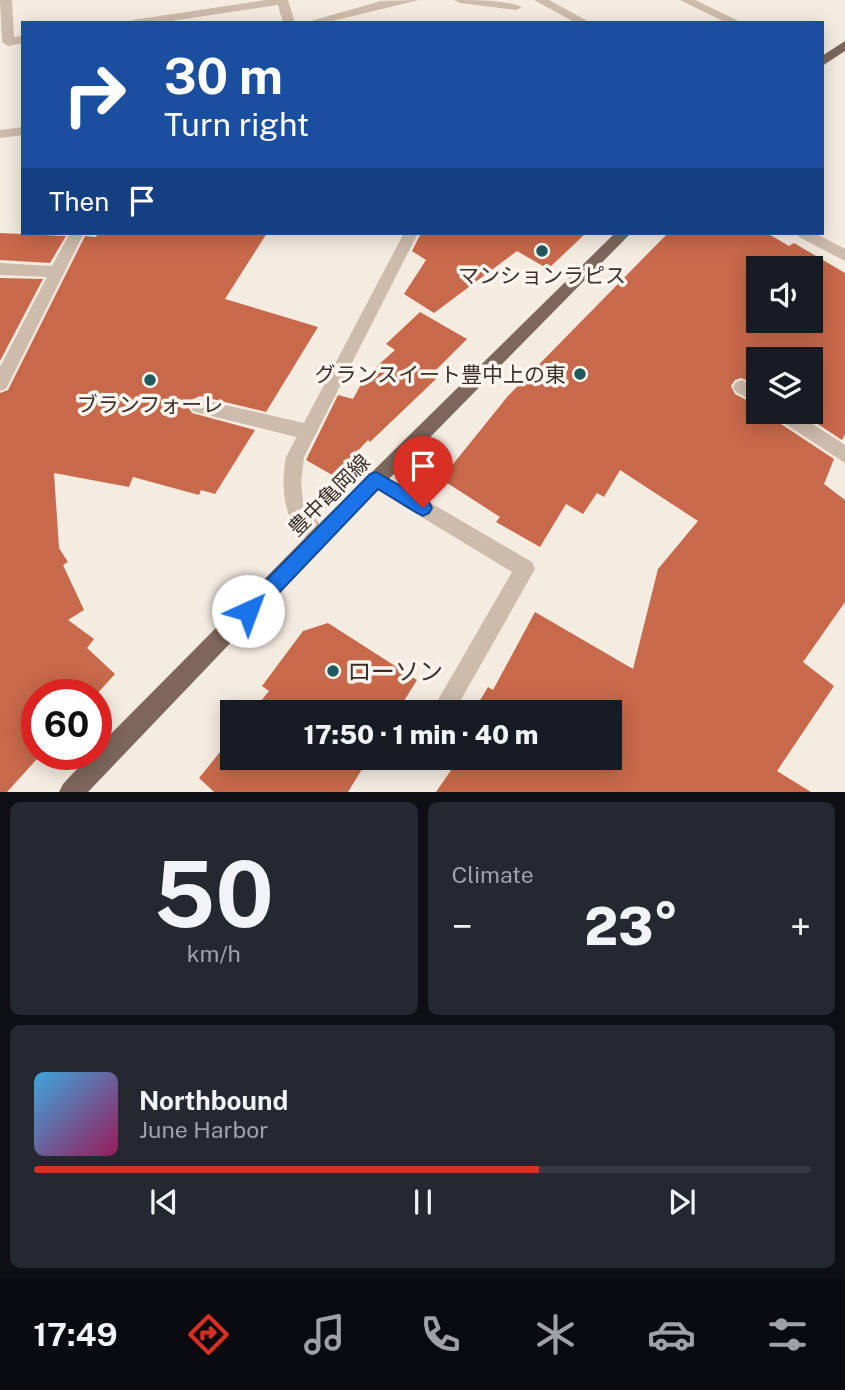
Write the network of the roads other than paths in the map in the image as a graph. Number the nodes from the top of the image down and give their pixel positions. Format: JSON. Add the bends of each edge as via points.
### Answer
{"nodes":[{"id":1,"x":6,"y":0,"type":"edge"},
{"id":2,"x":413,"y":0,"type":"edge"},
{"id":3,"x":460,"y":0,"type":"edge"},
{"id":4,"x":540,"y":0,"type":"edge"},
{"id":5,"x":686,"y":0,"type":"edge"},
{"id":6,"x":282,"y":1,"type":"edge"},
{"id":7,"x":519,"y":4,"type":"edge"},
{"id":8,"x":138,"y":21,"type":"edge"},
{"id":9,"x":288,"y":21,"type":"edge"},
{"id":10,"x":317,"y":21,"type":"edge"},
{"id":11,"x":511,"y":21,"type":"edge"},
{"id":12,"x":581,"y":21,"type":"edge"},
{"id":13,"x":733,"y":21,"type":"edge"},
{"id":14,"x":21,"y":39,"type":"edge"},
{"id":15,"x":845,"y":45,"type":"edge"},
{"id":16,"x":824,"y":61,"type":"edge"},
{"id":17,"x":21,"y":131,"type":"edge"},
{"id":18,"x":0,"y":134,"type":"edge"},
{"id":19,"x":76,"y":235,"type":"edge"},
{"id":20,"x":410,"y":235,"type":"edge"},
{"id":21,"x":622,"y":235,"type":"edge"},
{"id":22,"x":808,"y":235,"type":"edge"},
{"id":23,"x":844,"y":253,"type":"edge"},
{"id":24,"x":0,"y":269,"type":"edge"},
{"id":25,"x":57,"y":272,"type":"junction"},
{"id":26,"x":1,"y":382,"type":"edge"},
{"id":27,"x":742,"y":387,"type":"dead end"},
{"id":28,"x":746,"y":390,"type":"edge"},
{"id":29,"x":200,"y":407,"type":"dead end"},
{"id":30,"x":798,"y":424,"type":"edge"},
{"id":31,"x":308,"y":432,"type":"junction"},
{"id":32,"x":845,"y":455,"type":"edge"},
{"id":33,"x":376,"y":479,"type":"junction"},
{"id":34,"x":319,"y":537,"type":"junction"},
{"id":35,"x":449,"y":700,"type":"edge"},
{"id":36,"x":71,"y":792,"type":"edge"}],
"edges":[{"from":1,"to":14,"type":"street","via":[[8,42]]},
{"from":2,"to":10,"type":"street"},
{"from":3,"to":7,"type":"street"},
{"from":4,"to":12,"type":"street"},
{"from":5,"to":13,"type":"street"},
{"from":6,"to":8,"type":"street","via":[[156,14]]},
{"from":6,"to":9,"type":"street"},
{"from":7,"to":11,"type":"street"},
{"from":15,"to":16,"type":"main road"},
{"from":17,"to":18,"type":"street"},
{"from":19,"to":25,"type":"street"},
{"from":20,"to":31,"type":"street"},
{"from":21,"to":33,"type":"main road","name":"豊中亀岡線"},
{"from":22,"to":23,"type":"street"},
{"from":24,"to":25,"type":"street"},
{"from":25,"to":26,"type":"street"},
{"from":27,"to":28,"type":"street"},
{"from":29,"to":31,"type":"street"},
{"from":30,"to":32,"type":"street"},
{"from":31,"to":34,"type":"street","via":[[295,457],[289,488],[299,517]]},
{"from":33,"to":34,"type":"main road","name":"豊中亀岡線"},
{"from":33,"to":35,"type":"street","via":[[525,569]]},
{"from":34,"to":36,"type":"main road","name":"豊中亀岡線"}]}
